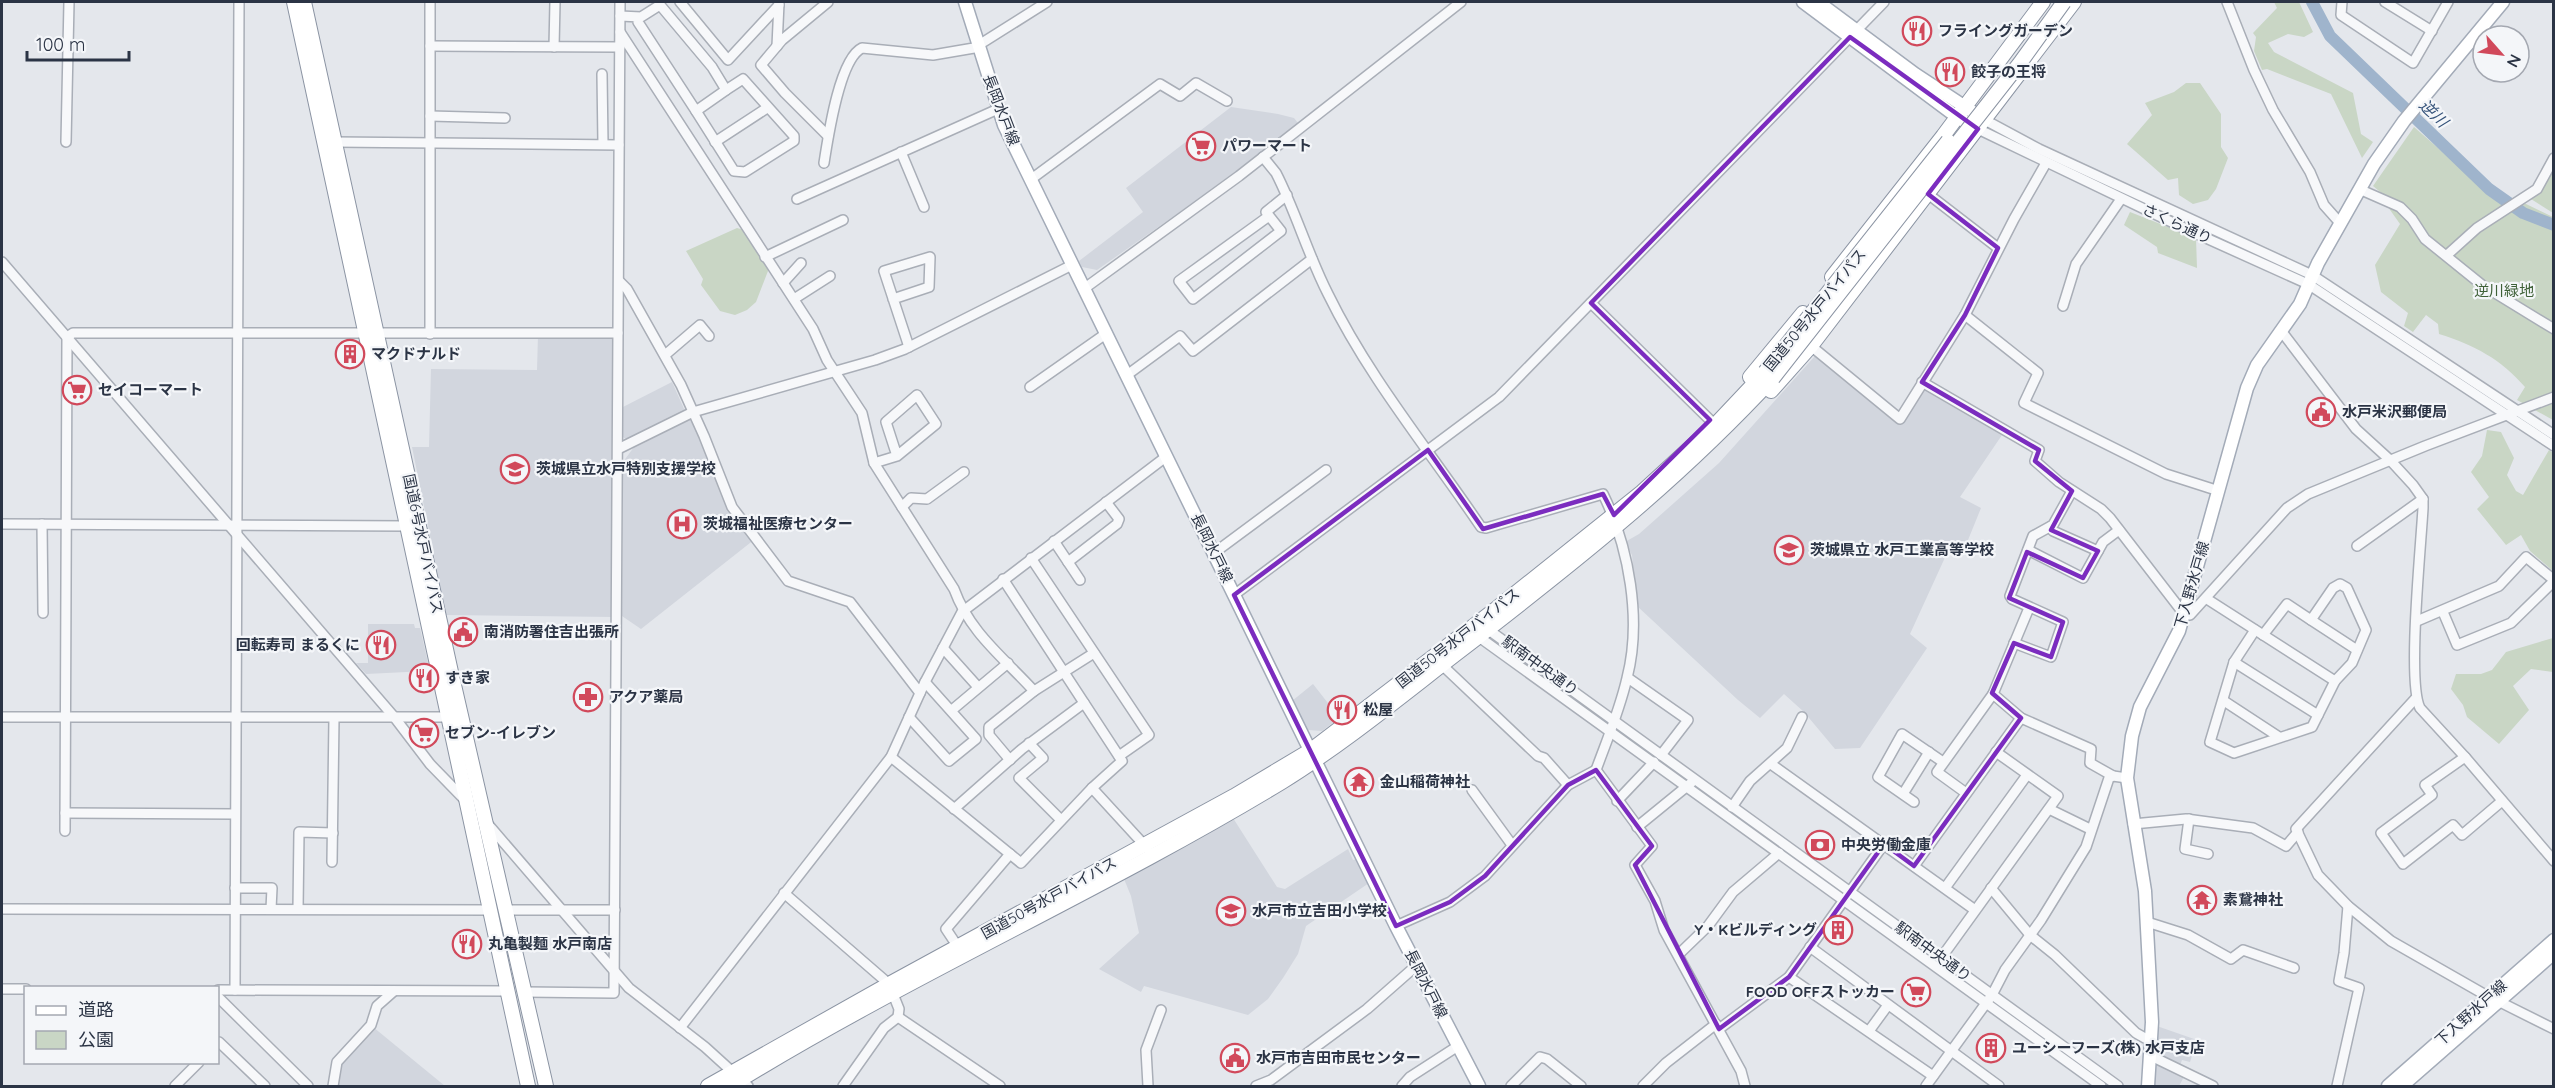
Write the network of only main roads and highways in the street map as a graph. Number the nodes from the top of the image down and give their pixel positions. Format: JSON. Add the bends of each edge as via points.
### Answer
{"nodes":[{"id":1,"x":294,"y":2,"type":"edge"},
{"id":2,"x":304,"y":2,"type":"edge"},
{"id":3,"x":965,"y":2,"type":"edge"},
{"id":4,"x":1803,"y":2,"type":"edge"},
{"id":5,"x":1818,"y":2,"type":"edge"},
{"id":6,"x":2043,"y":2,"type":"edge"},
{"id":7,"x":2053,"y":2,"type":"edge"},
{"id":8,"x":2064,"y":2,"type":"edge"},
{"id":9,"x":2074,"y":2,"type":"edge"},
{"id":10,"x":2503,"y":2,"type":"edge"},
{"id":11,"x":1853,"y":33,"type":"junction"},
{"id":12,"x":1961,"y":112,"type":"junction"},
{"id":13,"x":1982,"y":125,"type":"junction"},
{"id":14,"x":372,"y":334,"type":"junction"},
{"id":15,"x":1769,"y":375,"type":"junction"},
{"id":16,"x":1648,"y":494,"type":"junction"},
{"id":17,"x":1481,"y":630,"type":"junction"},
{"id":18,"x":1313,"y":755,"type":"junction"},
{"id":19,"x":1148,"y":850,"type":"junction"},
{"id":20,"x":2553,"y":939,"type":"edge"},
{"id":21,"x":2553,"y":953,"type":"edge"},
{"id":22,"x":891,"y":989,"type":"junction"},
{"id":23,"x":2494,"y":999,"type":"junction"},
{"id":24,"x":738,"y":1081,"type":"edge"},
{"id":25,"x":528,"y":1086,"type":"edge"},
{"id":26,"x":546,"y":1086,"type":"edge"},
{"id":27,"x":708,"y":1086,"type":"edge"},
{"id":28,"x":1479,"y":1086,"type":"edge"},
{"id":29,"x":2148,"y":1086,"type":"edge"},
{"id":30,"x":2388,"y":1086,"type":"edge"},
{"id":31,"x":2402,"y":1086,"type":"edge"}],
"edges":[{"from":1,"to":14,"type":"highway","name":"国道6号水戸バイパス"},
{"from":2,"to":14,"type":"highway","name":"国道6号水戸バイパス"},
{"from":3,"to":18,"type":"main road","name":"長岡水戸線","via":[[998,109],[1030,180]]},
{"from":4,"to":11,"type":"main road","name":"さくら通り"},
{"from":5,"to":11,"type":"main road","name":"さくら通り"},
{"from":6,"to":12,"type":"highway"},
{"from":7,"to":15,"type":"highway","name":"国道50号水戸バイパス","bridge":true},
{"from":8,"to":15,"type":"highway","name":"国道50号水戸バイパス","bridge":true,"via":[[2013,72]]},
{"from":9,"to":13,"type":"highway"},
{"from":10,"to":29,"type":"main road","name":"下入野水戸線","via":[[2404,121],[2359,189],[2300,304],[2252,375],[2184,614],[2134,724],[2127,778],[2147,922],[2152,1042]]},
{"from":11,"to":12,"type":"main road","name":"さくら通り"},
{"from":12,"to":13,"type":"main road","name":"さくら通り"},
{"from":12,"to":16,"type":"highway","via":[[1760,367]]},
{"from":13,"to":16,"type":"highway","via":[[1811,346],[1736,429],[1706,458]]},
{"from":14,"to":25,"type":"highway","name":"国道6号水戸バイパス","via":[[408,526]]},
{"from":14,"to":26,"type":"highway","name":"国道6号水戸バイパス"},
{"from":15,"to":16,"type":"highway","name":"国道50号水戸バイパス","via":[[1729,426]]},
{"from":16,"to":17,"type":"highway","name":"国道50号水戸バイパス"},
{"from":17,"to":18,"type":"highway","name":"国道50号水戸バイパス"},
{"from":17,"to":18,"type":"highway","name":"国道50号水戸バイパス","via":[[1442,665]]},
{"from":18,"to":19,"type":"highway","name":"国道50号水戸バイパス"},
{"from":18,"to":28,"type":"main road","name":"長岡水戸線"},
{"from":19,"to":22,"type":"highway","name":"国道50号水戸バイパス"},
{"from":19,"to":22,"type":"highway","name":"国道50号水戸バイパス","via":[[958,947]]},
{"from":20,"to":23,"type":"main road","name":"下入野水戸線"},
{"from":21,"to":23,"type":"main road","name":"下入野水戸線"},
{"from":22,"to":24,"type":"highway","name":"国道50号水戸バイパス"},
{"from":23,"to":30,"type":"main road","name":"下入野水戸線"},
{"from":23,"to":31,"type":"main road","name":"下入野水戸線"},
{"from":24,"to":27,"type":"highway","name":"国道50号水戸バイパス"}]}
